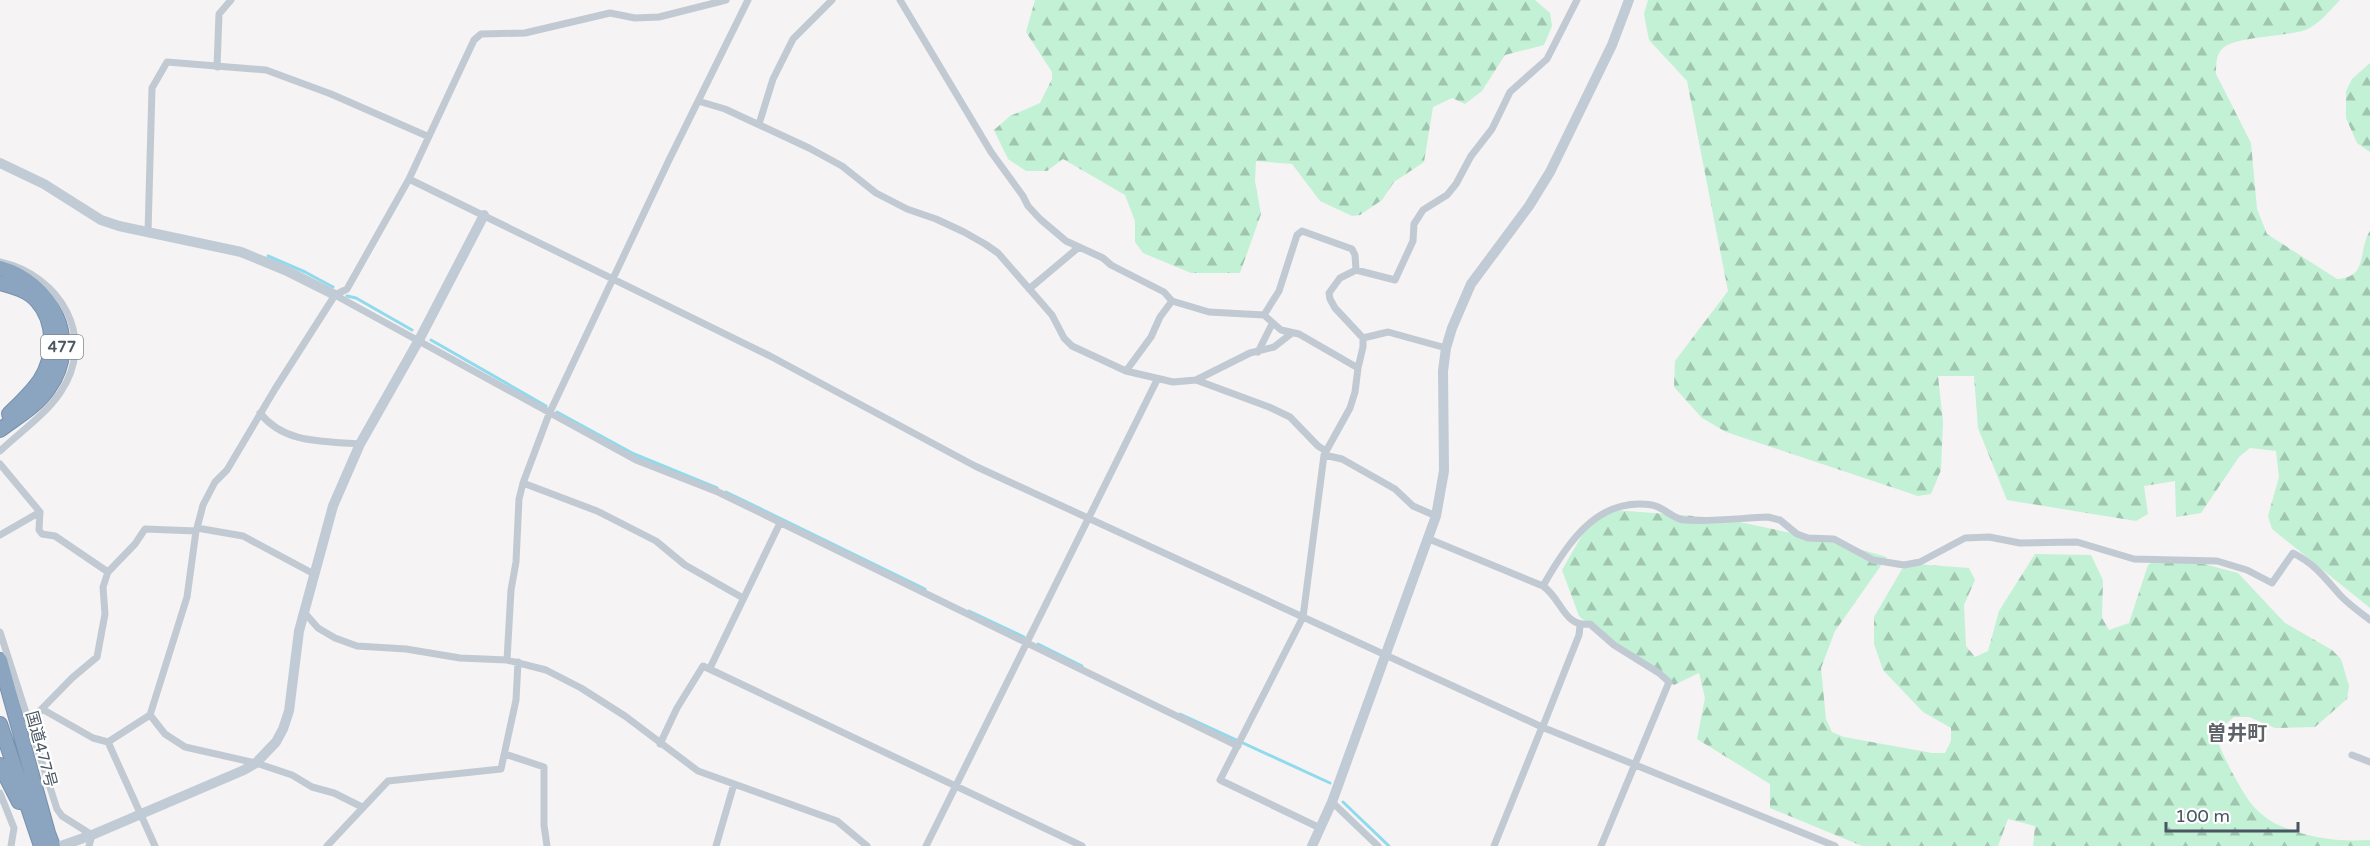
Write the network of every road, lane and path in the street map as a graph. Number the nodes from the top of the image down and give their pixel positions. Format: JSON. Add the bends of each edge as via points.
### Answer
{"nodes":[{"id":1,"x":231,"y":0,"type":"edge"},
{"id":2,"x":726,"y":0,"type":"edge"},
{"id":3,"x":748,"y":0,"type":"edge"},
{"id":4,"x":832,"y":0,"type":"edge"},
{"id":5,"x":900,"y":0,"type":"edge"},
{"id":6,"x":1577,"y":0,"type":"edge"},
{"id":7,"x":1629,"y":0,"type":"edge"},
{"id":8,"x":217,"y":67,"type":"junction"},
{"id":9,"x":698,"y":101,"type":"junction"},
{"id":10,"x":759,"y":123,"type":"junction"},
{"id":11,"x":428,"y":136,"type":"junction"},
{"id":12,"x":0,"y":163,"type":"edge"},
{"id":13,"x":409,"y":179,"type":"junction"},
{"id":14,"x":484,"y":215,"type":"junction"},
{"id":15,"x":148,"y":232,"type":"junction"},
{"id":16,"x":1078,"y":247,"type":"junction"},
{"id":17,"x":0,"y":262,"type":"edge"},
{"id":18,"x":0,"y":268,"type":"edge"},
{"id":19,"x":1356,"y":270,"type":"junction"},
{"id":20,"x":612,"y":279,"type":"junction"},
{"id":21,"x":0,"y":283,"type":"edge"},
{"id":22,"x":1029,"y":289,"type":"junction"},
{"id":23,"x":335,"y":295,"type":"junction"},
{"id":24,"x":1172,"y":301,"type":"junction"},
{"id":25,"x":1264,"y":315,"type":"junction"},
{"id":26,"x":1272,"y":324,"type":"junction"},
{"id":27,"x":1292,"y":333,"type":"junction"},
{"id":28,"x":1363,"y":338,"type":"junction"},
{"id":29,"x":419,"y":339,"type":"junction"},
{"id":30,"x":1446,"y":348,"type":"junction"},
{"id":31,"x":1258,"y":352,"type":"junction"},
{"id":32,"x":1358,"y":368,"type":"junction"},
{"id":33,"x":1126,"y":371,"type":"junction"},
{"id":34,"x":1157,"y":380,"type":"junction"},
{"id":35,"x":1196,"y":380,"type":"junction"},
{"id":36,"x":260,"y":413,"type":"junction"},
{"id":37,"x":549,"y":414,"type":"junction"},
{"id":38,"x":0,"y":421,"type":"edge"},
{"id":39,"x":0,"y":430,"type":"edge"},
{"id":40,"x":360,"y":444,"type":"junction"},
{"id":41,"x":0,"y":451,"type":"edge"},
{"id":42,"x":1325,"y":453,"type":"junction"},
{"id":43,"x":0,"y":464,"type":"edge"},
{"id":44,"x":523,"y":483,"type":"junction"},
{"id":45,"x":40,"y":512,"type":"junction"},
{"id":46,"x":1436,"y":516,"type":"junction"},
{"id":47,"x":1090,"y":517,"type":"junction"},
{"id":48,"x":780,"y":523,"type":"junction"},
{"id":49,"x":197,"y":529,"type":"junction"},
{"id":50,"x":0,"y":535,"type":"edge"},
{"id":51,"x":1429,"y":539,"type":"junction"},
{"id":52,"x":108,"y":572,"type":"junction"},
{"id":53,"x":314,"y":574,"type":"junction"},
{"id":54,"x":1543,"y":586,"type":"junction"},
{"id":55,"x":743,"y":598,"type":"junction"},
{"id":56,"x":304,"y":612,"type":"junction"},
{"id":57,"x":1303,"y":617,"type":"junction"},
{"id":58,"x":2370,"y":620,"type":"edge"},
{"id":59,"x":1580,"y":626,"type":"junction"},
{"id":60,"x":0,"y":632,"type":"edge"},
{"id":61,"x":1028,"y":642,"type":"junction"},
{"id":62,"x":1386,"y":656,"type":"junction"},
{"id":63,"x":0,"y":660,"type":"edge"},
{"id":64,"x":507,"y":660,"type":"junction"},
{"id":65,"x":518,"y":662,"type":"junction"},
{"id":66,"x":710,"y":668,"type":"junction"},
{"id":67,"x":42,"y":709,"type":"junction"},
{"id":68,"x":150,"y":716,"type":"junction"},
{"id":69,"x":28,"y":723,"type":"junction"},
{"id":70,"x":0,"y":724,"type":"edge"},
{"id":71,"x":1542,"y":727,"type":"junction"},
{"id":72,"x":108,"y":742,"type":"junction"},
{"id":73,"x":660,"y":744,"type":"junction"},
{"id":74,"x":1238,"y":746,"type":"junction"},
{"id":75,"x":505,"y":754,"type":"junction"},
{"id":76,"x":2352,"y":755,"type":"dead end"},
{"id":77,"x":2370,"y":762,"type":"edge"},
{"id":78,"x":256,"y":763,"type":"junction"},
{"id":79,"x":1634,"y":764,"type":"junction"},
{"id":80,"x":0,"y":765,"type":"edge"},
{"id":81,"x":734,"y":784,"type":"junction"},
{"id":82,"x":956,"y":787,"type":"junction"},
{"id":83,"x":0,"y":793,"type":"edge"},
{"id":84,"x":1332,"y":802,"type":"junction"},
{"id":85,"x":362,"y":807,"type":"junction"},
{"id":86,"x":141,"y":814,"type":"junction"},
{"id":87,"x":1320,"y":828,"type":"junction"},
{"id":88,"x":39,"y":841,"type":"edge"},
{"id":89,"x":91,"y":841,"type":"edge"},
{"id":90,"x":11,"y":846,"type":"edge"},
{"id":91,"x":53,"y":846,"type":"edge"},
{"id":92,"x":61,"y":846,"type":"edge"},
{"id":93,"x":155,"y":846,"type":"edge"},
{"id":94,"x":327,"y":846,"type":"edge"},
{"id":95,"x":547,"y":846,"type":"edge"},
{"id":96,"x":717,"y":846,"type":"edge"},
{"id":97,"x":867,"y":846,"type":"edge"},
{"id":98,"x":926,"y":846,"type":"edge"},
{"id":99,"x":1082,"y":846,"type":"edge"},
{"id":100,"x":1312,"y":846,"type":"edge"},
{"id":101,"x":1378,"y":846,"type":"edge"},
{"id":102,"x":1494,"y":846,"type":"edge"},
{"id":103,"x":1601,"y":846,"type":"edge"},
{"id":104,"x":1835,"y":846,"type":"edge"}],
"edges":[{"from":1,"to":8,"type":"street","via":[[219,14]]},
{"from":2,"to":11,"type":"street","via":[[659,17],[610,14],[525,33],[481,34],[474,40]]},
{"from":3,"to":9,"type":"street"},
{"from":4,"to":10,"type":"street","via":[[793,39],[773,79]]},
{"from":5,"to":16,"type":"street","via":[[1028,206]]},
{"from":6,"to":19,"type":"street","via":[[1547,59],[1510,92],[1492,129],[1447,195],[1423,210],[1414,224],[1413,241],[1395,280]]},
{"from":7,"to":30,"type":"street","via":[[1603,64],[1550,172],[1472,285]]},
{"from":8,"to":11,"type":"street","via":[[266,70]]},
{"from":8,"to":15,"type":"street","via":[[167,62],[152,88]]},
{"from":9,"to":10,"type":"street"},
{"from":9,"to":20,"type":"street"},
{"from":10,"to":22,"type":"street","via":[[842,166],[876,193],[985,244],[998,253]]},
{"from":11,"to":13,"type":"street"},
{"from":12,"to":15,"type":"street","via":[[44,184],[101,220]]},
{"from":13,"to":14,"type":"street"},
{"from":13,"to":23,"type":"street","via":[[347,289]]},
{"from":14,"to":20,"type":"street"},
{"from":14,"to":29,"type":"street"},
{"from":15,"to":23,"type":"street","via":[[241,252]]},
{"from":16,"to":22,"type":"street"},
{"from":16,"to":24,"type":"street","via":[[1164,292]]},
{"from":17,"to":41,"type":"street","via":[[30,273],[51,288],[69,316],[75,343],[69,377],[61,393]]},
{"from":18,"to":39,"type":"highway","number":"477","via":[[19,274],[44,294],[58,320],[62,345],[50,388]]},
{"from":19,"to":25,"type":"street","via":[[1352,249],[1302,231],[1297,235],[1279,291]]},
{"from":19,"to":28,"type":"street","via":[[1340,278],[1329,293]]},
{"from":20,"to":37,"type":"street"},
{"from":20,"to":47,"type":"street","via":[[770,356],[975,466]]},
{"from":21,"to":38,"type":"highway","number":"477","via":[[21,289],[36,300],[50,327],[51,348],[49,364],[40,380]]},
{"from":22,"to":33,"type":"street","via":[[1072,346]]},
{"from":23,"to":29,"type":"street"},
{"from":23,"to":36,"type":"street"},
{"from":24,"to":25,"type":"street","via":[[1209,312]]},
{"from":24,"to":33,"type":"street"},
{"from":25,"to":26,"type":"street"},
{"from":26,"to":27,"type":"street"},
{"from":26,"to":31,"type":"street"},
{"from":27,"to":31,"type":"street","via":[[1274,347]]},
{"from":27,"to":32,"type":"street"},
{"from":28,"to":30,"type":"street","via":[[1388,332]]},
{"from":28,"to":32,"type":"street"},
{"from":29,"to":37,"type":"street"},
{"from":29,"to":40,"type":"street"},
{"from":30,"to":46,"type":"street","via":[[1444,471]]},
{"from":31,"to":35,"type":"street"},
{"from":32,"to":42,"type":"street","via":[[1350,408]]},
{"from":33,"to":34,"type":"street"},
{"from":34,"to":35,"type":"street"},
{"from":34,"to":47,"type":"street"},
{"from":35,"to":42,"type":"street","via":[[1290,417]]},
{"from":36,"to":40,"type":"street","via":[[268,423],[296,438]]},
{"from":36,"to":49,"type":"street","via":[[215,482]]},
{"from":37,"to":44,"type":"street"},
{"from":37,"to":48,"type":"street","via":[[636,460],[718,492]]},
{"from":40,"to":53,"type":"street","via":[[333,506]]},
{"from":42,"to":46,"type":"street","via":[[1395,489],[1413,506]]},
{"from":42,"to":57,"type":"street"},
{"from":43,"to":45,"type":"street"},
{"from":44,"to":55,"type":"street","via":[[597,511],[656,541],[685,565]]},
{"from":44,"to":64,"type":"street"},
{"from":45,"to":50,"type":"street"},
{"from":45,"to":52,"type":"street","via":[[42,534],[56,536]]},
{"from":46,"to":51,"type":"street"},
{"from":47,"to":57,"type":"street"},
{"from":47,"to":61,"type":"street"},
{"from":48,"to":55,"type":"street"},
{"from":48,"to":61,"type":"street"},
{"from":49,"to":52,"type":"street","via":[[145,529]]},
{"from":49,"to":53,"type":"street","via":[[243,536]]},
{"from":49,"to":68,"type":"street","via":[[187,597]]},
{"from":51,"to":54,"type":"street"},
{"from":51,"to":62,"type":"street"},
{"from":52,"to":67,"type":"street","via":[[103,587],[105,614],[97,657]]},
{"from":53,"to":56,"type":"street"},
{"from":54,"to":58,"type":"street","via":[[1575,537],[1590,522],[1620,506],[1654,506],[1683,520],[1768,517],[1808,538],[1834,539],[1873,560],[1904,565],[1965,538],[1989,537],[2020,543],[2077,542],[2134,559],[2217,561],[2272,583],[2293,554],[2325,575],[2341,596]]},
{"from":54,"to":59,"type":"street","via":[[1551,591],[1573,623]]},
{"from":55,"to":66,"type":"street"},
{"from":56,"to":64,"type":"street","via":[[318,628],[357,646]]},
{"from":56,"to":78,"type":"street","via":[[284,729]]},
{"from":57,"to":62,"type":"street"},
{"from":57,"to":74,"type":"street"},
{"from":59,"to":71,"type":"street"},
{"from":59,"to":79,"type":"street","via":[[1590,624],[1669,682]]},
{"from":60,"to":69,"type":"street"},
{"from":61,"to":74,"type":"street"},
{"from":61,"to":82,"type":"street"},
{"from":62,"to":71,"type":"street"},
{"from":62,"to":84,"type":"street"},
{"from":63,"to":91,"type":"highway","name":"国道477号"},
{"from":64,"to":65,"type":"street"},
{"from":65,"to":73,"type":"street","via":[[546,670],[581,688]]},
{"from":65,"to":75,"type":"street","via":[[516,700]]},
{"from":66,"to":73,"type":"street","via":[[703,666]]},
{"from":66,"to":82,"type":"street"},
{"from":67,"to":69,"type":"street"},
{"from":67,"to":72,"type":"street","via":[[93,738]]},
{"from":68,"to":72,"type":"street"},
{"from":68,"to":78,"type":"street","via":[[165,734],[185,747]]},
{"from":69,"to":89,"type":"street","via":[[57,809]]},
{"from":70,"to":88,"type":"highway","name":"国道477号"},
{"from":71,"to":79,"type":"street"},
{"from":71,"to":102,"type":"street"},
{"from":72,"to":86,"type":"street"},
{"from":73,"to":81,"type":"street","via":[[699,771]]},
{"from":74,"to":87,"type":"street","via":[[1220,780]]},
{"from":75,"to":85,"type":"street","via":[[501,769],[388,781]]},
{"from":75,"to":95,"type":"street","via":[[544,767]]},
{"from":76,"to":77,"type":"street"},
{"from":78,"to":85,"type":"street"},
{"from":78,"to":86,"type":"street"},
{"from":79,"to":103,"type":"street"},
{"from":79,"to":104,"type":"street"},
{"from":80,"to":88,"type":"highway"},
{"from":81,"to":96,"type":"street"},
{"from":81,"to":97,"type":"street","via":[[837,820]]},
{"from":82,"to":98,"type":"street"},
{"from":82,"to":99,"type":"street"},
{"from":83,"to":90,"type":"street","via":[[14,828]]},
{"from":84,"to":87,"type":"street"},
{"from":84,"to":101,"type":"street"},
{"from":85,"to":94,"type":"street"},
{"from":86,"to":89,"type":"street"},
{"from":86,"to":93,"type":"street"},
{"from":87,"to":100,"type":"street"},
{"from":89,"to":92,"type":"street"}]}
